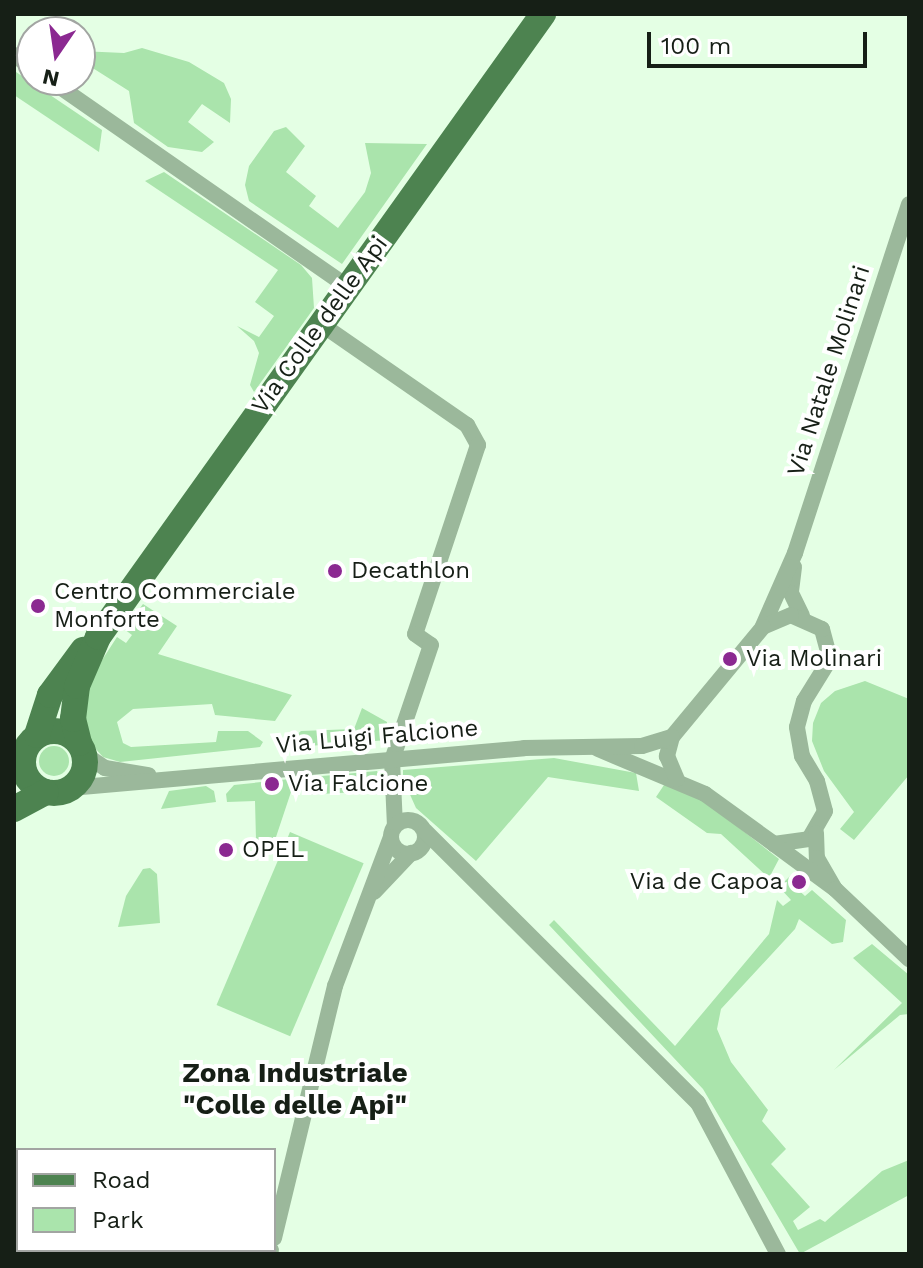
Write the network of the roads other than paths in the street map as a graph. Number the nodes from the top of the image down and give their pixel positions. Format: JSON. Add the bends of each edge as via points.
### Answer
{"nodes":[{"id":1,"x":543,"y":14,"type":"edge"},
{"id":2,"x":73,"y":96,"type":"edge"},
{"id":3,"x":909,"y":204,"type":"edge"},
{"id":4,"x":348,"y":287,"type":"junction"},
{"id":5,"x":321,"y":324,"type":"junction"},
{"id":6,"x":795,"y":553,"type":"junction"},
{"id":7,"x":802,"y":616,"type":"junction"},
{"id":8,"x":763,"y":627,"type":"junction"},
{"id":9,"x":98,"y":637,"type":"junction"},
{"id":10,"x":37,"y":735,"type":"junction"},
{"id":11,"x":672,"y":737,"type":"junction"},
{"id":12,"x":81,"y":748,"type":"junction"},
{"id":13,"x":598,"y":749,"type":"junction"},
{"id":14,"x":392,"y":760,"type":"junction"},
{"id":15,"x":18,"y":766,"type":"edge"},
{"id":16,"x":161,"y":778,"type":"junction"},
{"id":17,"x":677,"y":779,"type":"junction"},
{"id":18,"x":58,"y":790,"type":"junction"},
{"id":19,"x":397,"y":792,"type":"junction"},
{"id":20,"x":14,"y":809,"type":"edge"},
{"id":21,"x":421,"y":826,"type":"junction"},
{"id":22,"x":393,"y":831,"type":"junction"},
{"id":23,"x":816,"y":833,"type":"junction"},
{"id":24,"x":774,"y":844,"type":"junction"},
{"id":25,"x":414,"y":852,"type":"junction"},
{"id":26,"x":452,"y":860,"type":"junction"},
{"id":27,"x":835,"y":889,"type":"junction"},
{"id":28,"x":365,"y":903,"type":"junction"},
{"id":29,"x":909,"y":959,"type":"edge"},
{"id":30,"x":276,"y":1230,"type":"edge"},
{"id":31,"x":778,"y":1254,"type":"edge"}],
"edges":[{"from":1,"to":4,"type":"main road","name":"Via Colle delle Api"},
{"from":2,"to":4,"type":"street"},
{"from":3,"to":6,"type":"street","name":"Via Natale Molinari"},
{"from":4,"to":5,"type":"main road","name":"Via Colle delle Api"},
{"from":5,"to":9,"type":"main road","name":"Via Colle delle Api"},
{"from":5,"to":14,"type":"street","via":[[467,425],[478,445],[415,634],[431,645]]},
{"from":6,"to":7,"type":"street","name":"Via Natale Molinari","via":[[791,593]]},
{"from":6,"to":8,"type":"street","name":"Via Natale Molinari"},
{"from":7,"to":8,"type":"street","via":[[774,619]]},
{"from":7,"to":23,"type":"street","via":[[822,629],[831,651],[826,671],[804,701],[797,727],[802,756],[823,797],[824,819]]},
{"from":8,"to":11,"type":"street","name":"Via Natale Molinari"},
{"from":9,"to":10,"type":"main road","name":"Via Colle delle Api","via":[[73,658],[50,695]]},
{"from":9,"to":12,"type":"main road","name":"Via Colle delle Api","via":[[77,686],[73,719]]},
{"from":10,"to":12,"type":"main road","via":[[59,731]]},
{"from":10,"to":15,"type":"main road"},
{"from":11,"to":13,"type":"street","name":"Via Luigi Falcione","via":[[642,746]]},
{"from":11,"to":17,"type":"street","via":[[667,756]]},
{"from":12,"to":16,"type":"street","name":"Via Luigi Falcione","via":[[105,768]]},
{"from":12,"to":18,"type":"main road","via":[[83,773]]},
{"from":13,"to":14,"type":"street","name":"Via Luigi Falcione","via":[[524,748]]},
{"from":13,"to":17,"type":"street","name":"Via Luigi Falcione"},
{"from":14,"to":16,"type":"street","name":"Via Luigi Falcione"},
{"from":14,"to":19,"type":"street"},
{"from":15,"to":18,"type":"main road","via":[[29,781]]},
{"from":16,"to":18,"type":"street","name":"Via Luigi Falcione"},
{"from":17,"to":24,"type":"street","name":"Via Luigi Falcione"},
{"from":18,"to":20,"type":"main road"},
{"from":19,"to":21,"type":"street"},
{"from":19,"to":22,"type":"street"},
{"from":21,"to":22,"type":"street","via":[[405,820]]},
{"from":21,"to":25,"type":"street","via":[[425,842]]},
{"from":21,"to":26,"type":"street"},
{"from":22,"to":25,"type":"street","via":[[395,848]]},
{"from":22,"to":28,"type":"street"},
{"from":23,"to":24,"type":"street","via":[[800,842]]},
{"from":23,"to":27,"type":"street","via":[[817,858]]},
{"from":24,"to":27,"type":"street","name":"Via Luigi Falcione"},
{"from":25,"to":26,"type":"street"},
{"from":25,"to":28,"type":"street"},
{"from":26,"to":31,"type":"street","via":[[698,1103]]},
{"from":27,"to":29,"type":"street"},
{"from":28,"to":30,"type":"street","via":[[335,986]]}]}
